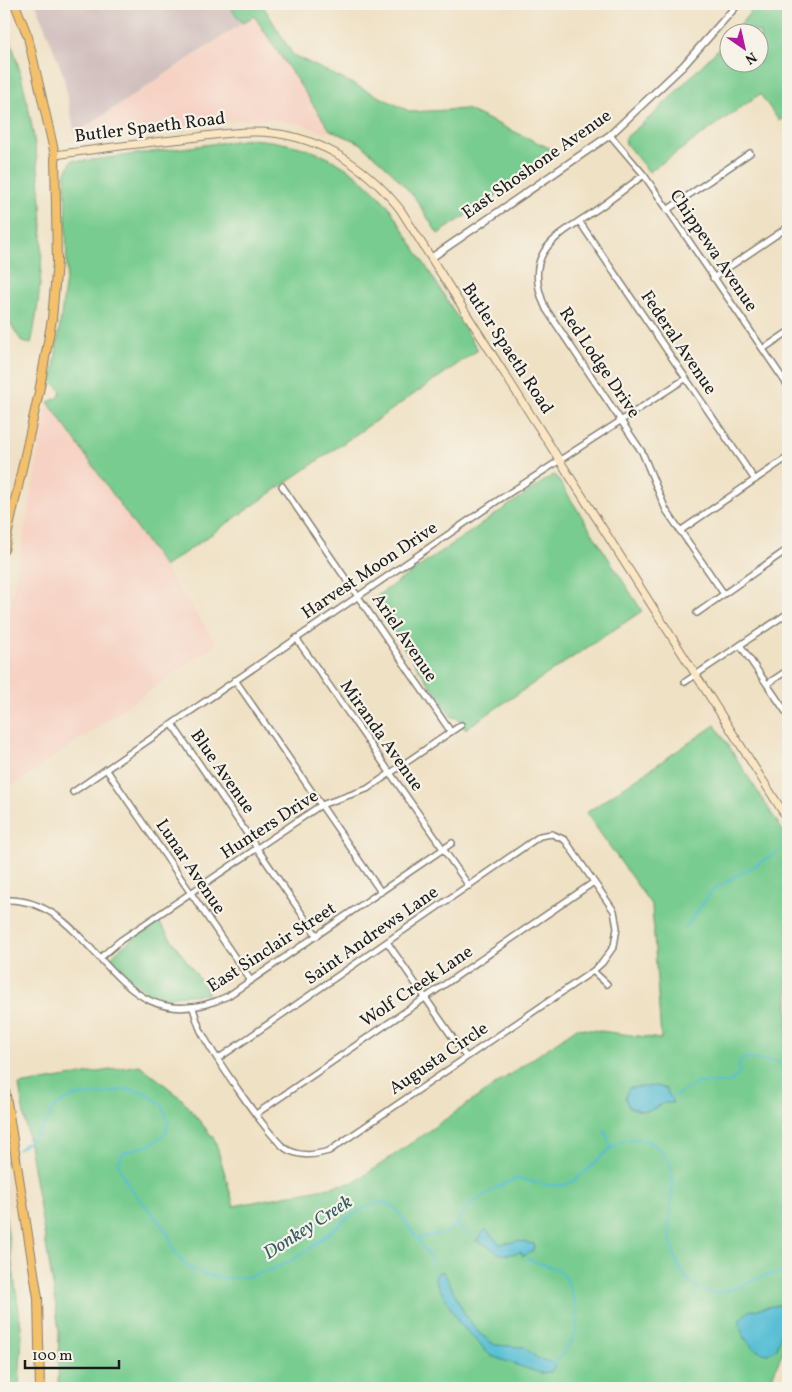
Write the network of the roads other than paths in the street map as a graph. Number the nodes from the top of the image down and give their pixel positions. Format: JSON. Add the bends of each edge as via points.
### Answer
{"nodes":[{"id":1,"x":15,"y":4,"type":"edge"},
{"id":2,"x":738,"y":4,"type":"edge"},
{"id":3,"x":610,"y":135,"type":"junction"},
{"id":4,"x":750,"y":153,"type":"dead end"},
{"id":5,"x":54,"y":155,"type":"junction"},
{"id":6,"x":644,"y":174,"type":"junction"},
{"id":7,"x":667,"y":210,"type":"junction"},
{"id":8,"x":579,"y":221,"type":"junction"},
{"id":9,"x":788,"y":227,"type":"edge"},
{"id":10,"x":431,"y":258,"type":"junction"},
{"id":11,"x":713,"y":278,"type":"junction"},
{"id":12,"x":788,"y":332,"type":"edge"},
{"id":13,"x":763,"y":349,"type":"junction"},
{"id":14,"x":685,"y":380,"type":"junction"},
{"id":15,"x":788,"y":386,"type":"edge"},
{"id":16,"x":621,"y":422,"type":"junction"},
{"id":17,"x":788,"y":457,"type":"edge"},
{"id":18,"x":560,"y":461,"type":"junction"},
{"id":19,"x":755,"y":480,"type":"junction"},
{"id":20,"x":282,"y":486,"type":"dead end"},
{"id":21,"x":680,"y":531,"type":"junction"},
{"id":22,"x":788,"y":549,"type":"edge"},
{"id":23,"x":4,"y":550,"type":"edge"},
{"id":24,"x":724,"y":594,"type":"junction"},
{"id":25,"x":358,"y":596,"type":"junction"},
{"id":26,"x":696,"y":613,"type":"dead end"},
{"id":27,"x":788,"y":613,"type":"edge"},
{"id":28,"x":296,"y":638,"type":"junction"},
{"id":29,"x":740,"y":645,"type":"junction"},
{"id":30,"x":788,"y":670,"type":"edge"},
{"id":31,"x":696,"y":675,"type":"junction"},
{"id":32,"x":235,"y":680,"type":"junction"},
{"id":33,"x":685,"y":682,"type":"dead end"},
{"id":34,"x":767,"y":684,"type":"junction"},
{"id":35,"x":788,"y":715,"type":"edge"},
{"id":36,"x":172,"y":724,"type":"junction"},
{"id":37,"x":461,"y":725,"type":"dead end"},
{"id":38,"x":451,"y":732,"type":"junction"},
{"id":39,"x":106,"y":769,"type":"junction"},
{"id":40,"x":391,"y":773,"type":"junction"},
{"id":41,"x":73,"y":792,"type":"dead end"},
{"id":42,"x":322,"y":805,"type":"junction"},
{"id":43,"x":788,"y":820,"type":"edge"},
{"id":44,"x":540,"y":836,"type":"joint"},
{"id":45,"x":452,"y":843,"type":"dead end"},
{"id":46,"x":258,"y":848,"type":"junction"},
{"id":47,"x":442,"y":850,"type":"junction"},
{"id":48,"x":594,"y":882,"type":"junction"},
{"id":49,"x":469,"y":886,"type":"junction"},
{"id":50,"x":381,"y":892,"type":"junction"},
{"id":51,"x":192,"y":893,"type":"junction"},
{"id":52,"x":4,"y":900,"type":"edge"},
{"id":53,"x":317,"y":936,"type":"junction"},
{"id":54,"x":387,"y":942,"type":"junction"},
{"id":55,"x":100,"y":958,"type":"junction"},
{"id":56,"x":593,"y":971,"type":"junction"},
{"id":57,"x":251,"y":981,"type":"junction"},
{"id":58,"x":607,"y":984,"type":"dead end"},
{"id":59,"x":425,"y":998,"type":"junction"},
{"id":60,"x":192,"y":1008,"type":"junction"},
{"id":61,"x":466,"y":1057,"type":"junction"},
{"id":62,"x":219,"y":1058,"type":"junction"},
{"id":63,"x":4,"y":1083,"type":"edge"},
{"id":64,"x":256,"y":1114,"type":"junction"},
{"id":65,"x":40,"y":1388,"type":"edge"}],
"edges":[{"from":1,"to":5,"type":"main road","via":[[28,37]]},
{"from":2,"to":3,"type":"street","name":"East Shoshone Avenue","via":[[683,66]]},
{"from":3,"to":6,"type":"street","name":"Chippewa Avenue"},
{"from":3,"to":10,"type":"street","name":"East Shoshone Avenue"},
{"from":4,"to":7,"type":"street"},
{"from":5,"to":10,"type":"main road","name":"Butler Spaeth Road","via":[[237,133],[292,136],[338,154],[376,181],[400,209]]},
{"from":5,"to":23,"type":"main road","via":[[57,262],[52,319]]},
{"from":6,"to":7,"type":"street","name":"Chippewa Avenue"},
{"from":6,"to":8,"type":"street","name":"Red Lodge Drive"},
{"from":7,"to":11,"type":"street","name":"Chippewa Avenue"},
{"from":8,"to":14,"type":"street","name":"Federal Avenue"},
{"from":8,"to":16,"type":"street","name":"Red Lodge Drive","via":[[554,238],[542,254],[536,275],[538,293]]},
{"from":9,"to":11,"type":"street"},
{"from":10,"to":18,"type":"main road","name":"Butler Spaeth Road"},
{"from":11,"to":13,"type":"street","name":"Chippewa Avenue"},
{"from":12,"to":13,"type":"street"},
{"from":13,"to":15,"type":"street","name":"Chippewa Avenue"},
{"from":14,"to":16,"type":"street","name":"Harvest Moon Drive"},
{"from":14,"to":19,"type":"street","name":"Federal Avenue"},
{"from":16,"to":18,"type":"street","name":"Harvest Moon Drive"},
{"from":16,"to":21,"type":"street","name":"Red Lodge Drive","via":[[642,452],[666,510]]},
{"from":17,"to":19,"type":"street"},
{"from":18,"to":25,"type":"street","name":"Harvest Moon Drive"},
{"from":18,"to":31,"type":"main road","name":"Butler Spaeth Road"},
{"from":19,"to":21,"type":"street"},
{"from":20,"to":25,"type":"street","name":"Ariel Avenue"},
{"from":21,"to":24,"type":"street","name":"Red Lodge Drive"},
{"from":22,"to":24,"type":"street"},
{"from":24,"to":26,"type":"street"},
{"from":25,"to":28,"type":"street","name":"Harvest Moon Drive"},
{"from":25,"to":38,"type":"street","name":"Ariel Avenue"},
{"from":27,"to":29,"type":"street"},
{"from":28,"to":32,"type":"street","name":"Harvest Moon Drive"},
{"from":28,"to":40,"type":"street","name":"Miranda Avenue"},
{"from":29,"to":31,"type":"street"},
{"from":29,"to":34,"type":"street"},
{"from":30,"to":34,"type":"street"},
{"from":31,"to":33,"type":"street"},
{"from":31,"to":43,"type":"main road","name":"Butler Spaeth Road"},
{"from":32,"to":36,"type":"street","name":"Harvest Moon Drive"},
{"from":32,"to":42,"type":"street"},
{"from":34,"to":35,"type":"street"},
{"from":36,"to":39,"type":"street","name":"Harvest Moon Drive"},
{"from":36,"to":46,"type":"street","name":"Blue Avenue"},
{"from":37,"to":38,"type":"street","name":"Hunters Drive"},
{"from":38,"to":40,"type":"street","name":"Hunters Drive"},
{"from":39,"to":41,"type":"street","name":"Harvest Moon Drive"},
{"from":39,"to":51,"type":"street","name":"Lunar Avenue"},
{"from":40,"to":42,"type":"street","name":"Hunters Drive","via":[[367,789]]},
{"from":40,"to":47,"type":"street","name":"Miranda Avenue"},
{"from":42,"to":46,"type":"street","name":"Hunters Drive"},
{"from":42,"to":50,"type":"street"},
{"from":44,"to":48,"type":"street","name":"Augusta Circle","via":[[552,834],[565,840]]},
{"from":44,"to":49,"type":"street","name":"Saint Andrews Lane"},
{"from":45,"to":47,"type":"street","name":"East Sinclair Street"},
{"from":46,"to":51,"type":"street","name":"Hunters Drive"},
{"from":46,"to":53,"type":"street","name":"Blue Avenue"},
{"from":47,"to":49,"type":"street","name":"Miranda Avenue"},
{"from":47,"to":50,"type":"street","name":"East Sinclair Street"},
{"from":48,"to":56,"type":"street","name":"Augusta Circle","via":[[614,911],[617,928],[614,946]]},
{"from":48,"to":59,"type":"street","name":"Wolf Creek Lane"},
{"from":49,"to":54,"type":"street","name":"Saint Andrews Lane"},
{"from":50,"to":53,"type":"street","name":"East Sinclair Street"},
{"from":51,"to":55,"type":"street","name":"Hunters Drive","via":[[121,940]]},
{"from":51,"to":57,"type":"street","name":"Lunar Avenue"},
{"from":52,"to":55,"type":"street","name":"East Sinclair Street","via":[[42,908],[64,922]]},
{"from":53,"to":57,"type":"street","name":"East Sinclair Street"},
{"from":54,"to":59,"type":"street"},
{"from":54,"to":62,"type":"street","name":"Saint Andrews Lane"},
{"from":55,"to":60,"type":"street","name":"East Sinclair Street","via":[[135,992],[153,1003],[175,1009]]},
{"from":56,"to":58,"type":"street"},
{"from":56,"to":61,"type":"street","name":"Augusta Circle"},
{"from":57,"to":60,"type":"street","name":"East Sinclair Street","via":[[211,1004]]},
{"from":59,"to":61,"type":"street"},
{"from":59,"to":64,"type":"street","name":"Wolf Creek Lane"},
{"from":60,"to":62,"type":"street","name":"Augusta Circle","via":[[202,1033]]},
{"from":61,"to":64,"type":"street","name":"Augusta Circle","via":[[329,1151],[316,1155],[287,1149],[274,1140]]},
{"from":62,"to":64,"type":"street","name":"Augusta Circle"},
{"from":63,"to":65,"type":"main road","via":[[38,1298]]}]}
